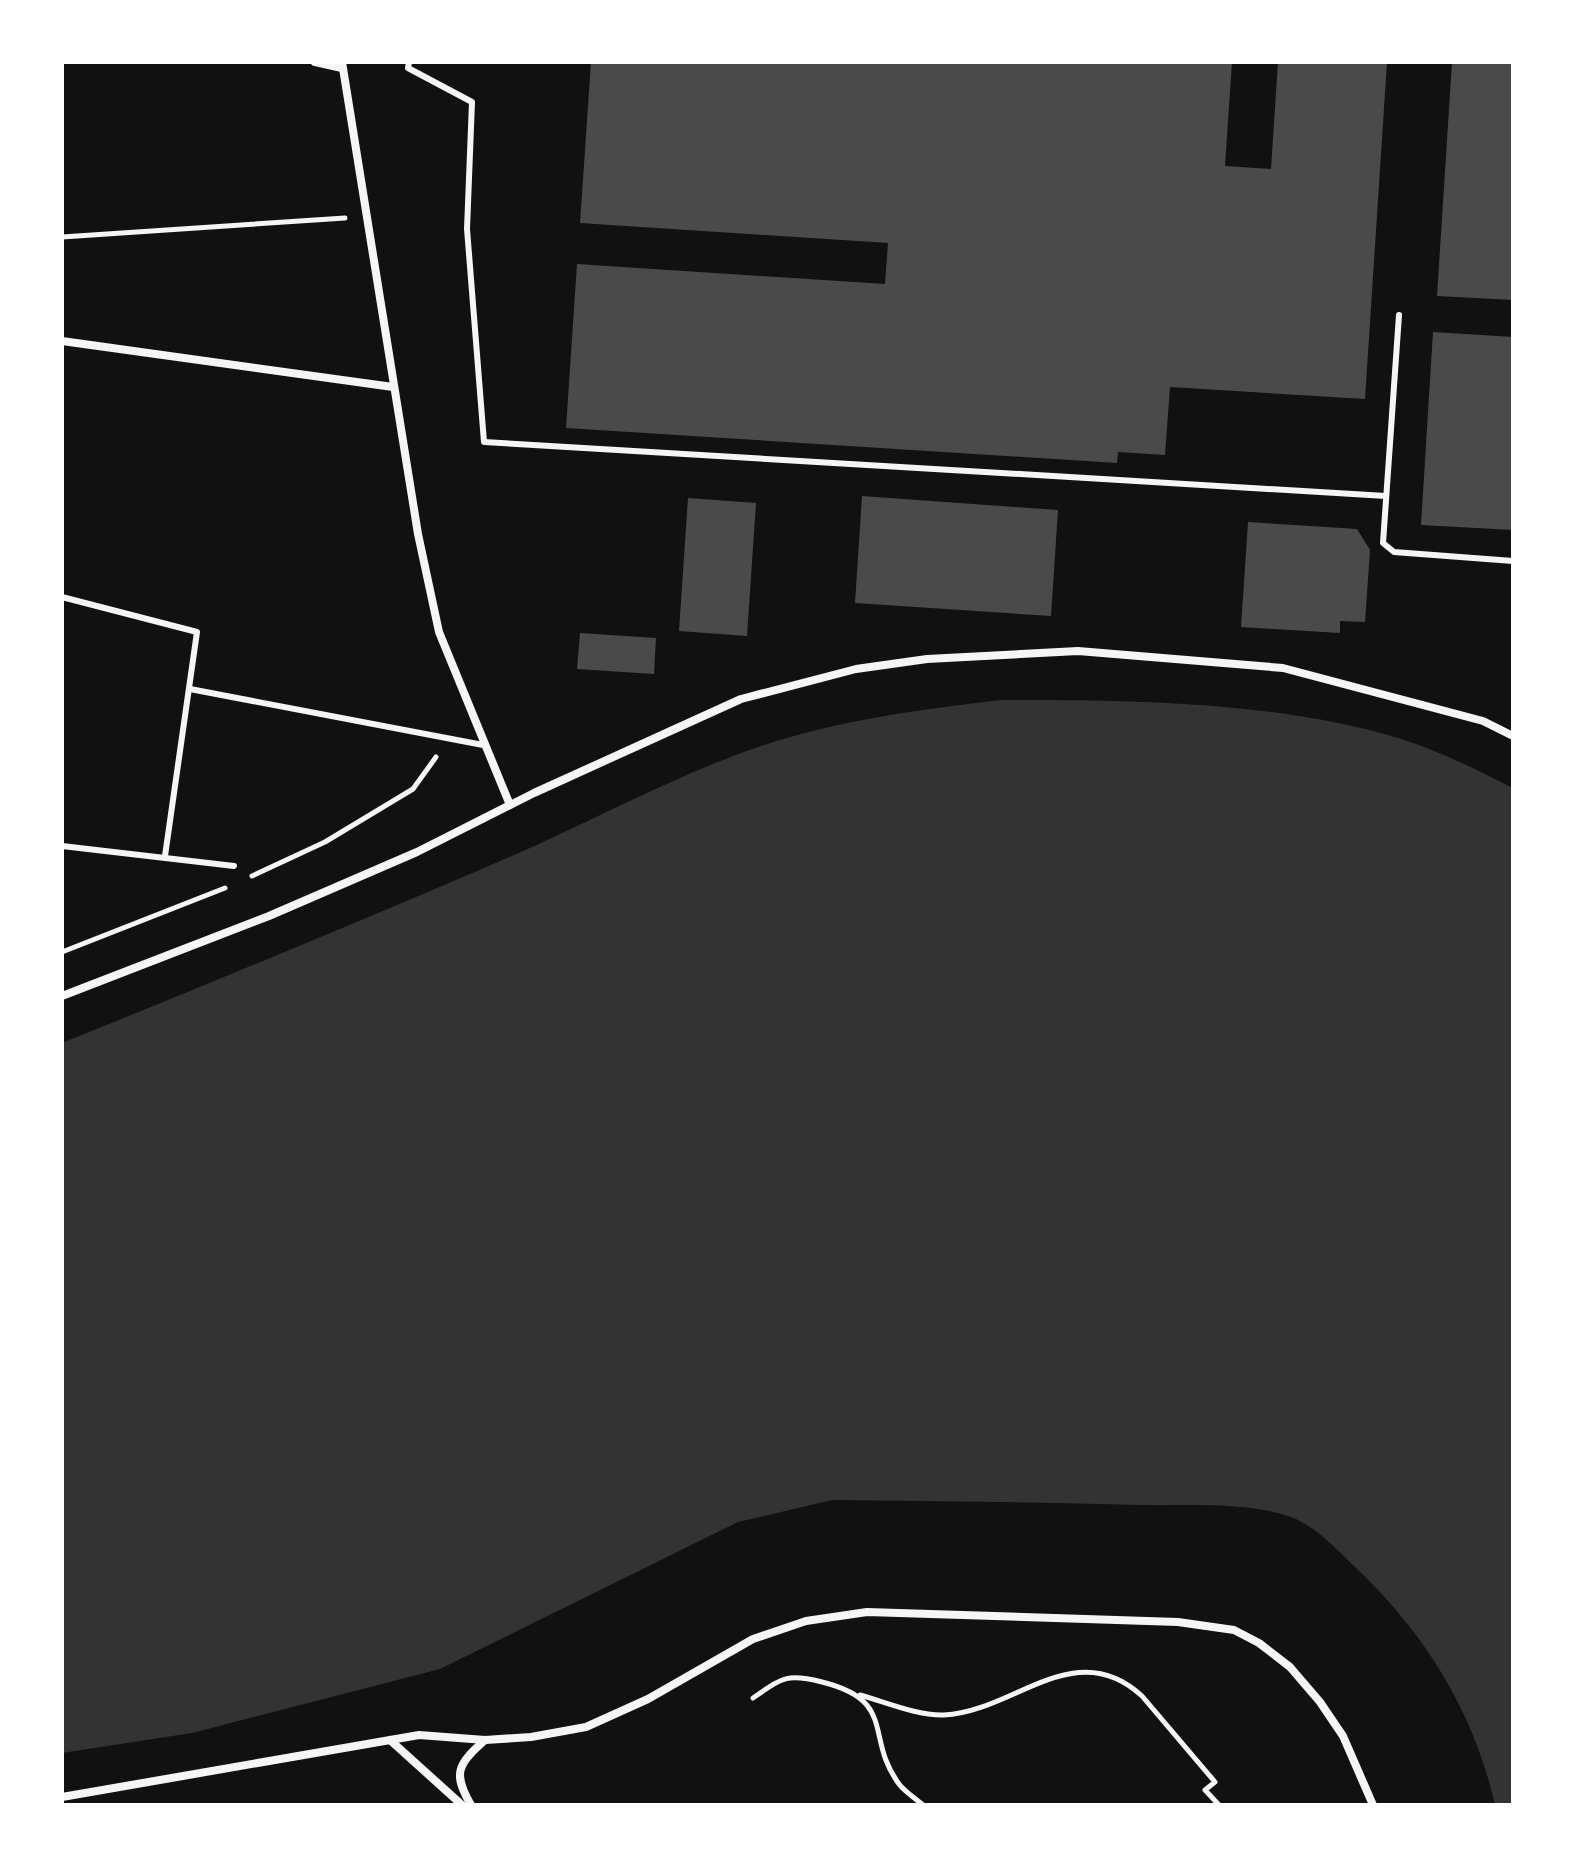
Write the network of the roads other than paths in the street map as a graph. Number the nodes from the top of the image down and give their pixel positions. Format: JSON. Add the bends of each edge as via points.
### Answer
{"nodes":[{"id":1,"x":315,"y":62,"type":"edge"},
{"id":2,"x":409,"y":62,"type":"edge"},
{"id":3,"x":342,"y":65,"type":"edge"},
{"id":4,"x":1399,"y":315,"type":"dead end"},
{"id":5,"x":62,"y":341,"type":"edge"},
{"id":6,"x":393,"y":387,"type":"junction"},
{"id":7,"x":1386,"y":496,"type":"junction"},
{"id":8,"x":1513,"y":561,"type":"edge"},
{"id":9,"x":62,"y":597,"type":"edge"},
{"id":10,"x":190,"y":689,"type":"junction"},
{"id":11,"x":1513,"y":736,"type":"edge"},
{"id":12,"x":483,"y":745,"type":"junction"},
{"id":13,"x":510,"y":805,"type":"junction"},
{"id":14,"x":62,"y":846,"type":"edge"},
{"id":15,"x":165,"y":856,"type":"junction"},
{"id":16,"x":234,"y":866,"type":"dead end"},
{"id":17,"x":62,"y":996,"type":"edge"},
{"id":18,"x":390,"y":1740,"type":"junction"},
{"id":19,"x":485,"y":1740,"type":"junction"},
{"id":20,"x":62,"y":1798,"type":"edge"},
{"id":21,"x":64,"y":1805,"type":"edge"},
{"id":22,"x":462,"y":1805,"type":"edge"},
{"id":23,"x":471,"y":1805,"type":"edge"},
{"id":24,"x":1373,"y":1805,"type":"edge"}],
"edges":[{"from":1,"to":3,"type":"street"},
{"from":2,"to":7,"type":"lane","via":[[408,68],[472,102],[467,229],[484,442]]},
{"from":3,"to":6,"type":"street"},
{"from":4,"to":7,"type":"lane"},
{"from":5,"to":6,"type":"street"},
{"from":6,"to":12,"type":"street","via":[[439,632]]},
{"from":7,"to":8,"type":"lane","via":[[1383,543],[1394,552]]},
{"from":9,"to":10,"type":"lane","via":[[197,632]]},
{"from":10,"to":12,"type":"lane"},
{"from":10,"to":15,"type":"lane"},
{"from":11,"to":13,"type":"street","via":[[1483,721],[1283,668],[1078,651],[927,659],[812,679],[741,699]]},
{"from":12,"to":13,"type":"street"},
{"from":13,"to":17,"type":"street","via":[[269,916]]},
{"from":14,"to":15,"type":"lane"},
{"from":15,"to":16,"type":"lane"},
{"from":18,"to":19,"type":"street","via":[[419,1735]]},
{"from":18,"to":20,"type":"street"},
{"from":18,"to":22,"type":"street"},
{"from":19,"to":23,"type":"street","via":[[458,1774]]},
{"from":19,"to":24,"type":"street","via":[[586,1727],[648,1699],[753,1639],[839,1615],[1178,1622],[1234,1630],[1290,1667],[1343,1736]]},
{"from":20,"to":21,"type":"lane"}]}
